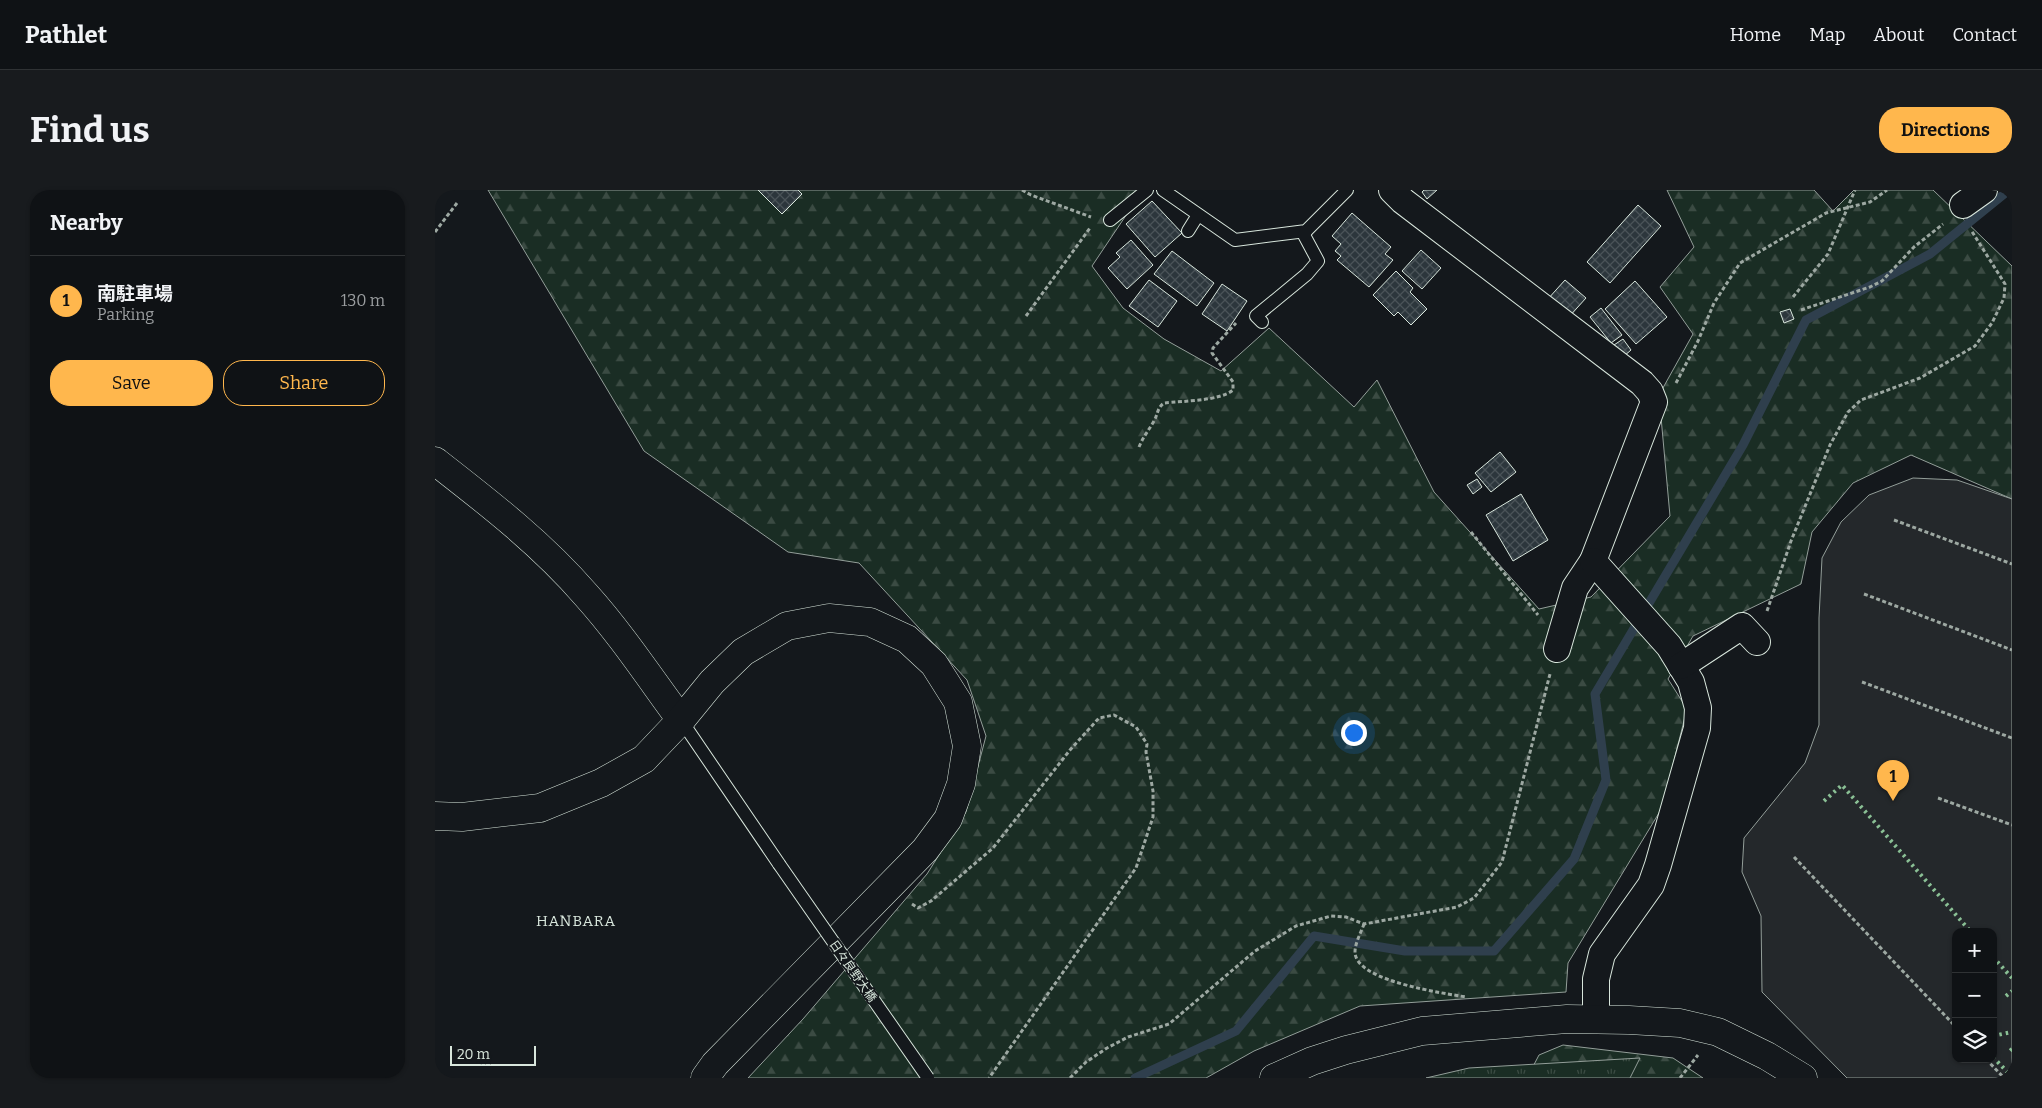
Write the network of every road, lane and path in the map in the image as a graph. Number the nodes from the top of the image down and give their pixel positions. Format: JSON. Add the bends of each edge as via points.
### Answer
{"nodes":[{"id":1,"x":1022,"y":190,"type":"edge"},
{"id":2,"x":1147,"y":190,"type":"edge"},
{"id":3,"x":1163,"y":190,"type":"edge"},
{"id":4,"x":1347,"y":190,"type":"edge"},
{"id":5,"x":1392,"y":190,"type":"edge"},
{"id":6,"x":1855,"y":190,"type":"edge"},
{"id":7,"x":1887,"y":190,"type":"edge"},
{"id":8,"x":1984,"y":190,"type":"edge"},
{"id":9,"x":457,"y":203,"type":"dead end"},
{"id":10,"x":1960,"y":207,"type":"junction"},
{"id":11,"x":1848,"y":208,"type":"junction"},
{"id":12,"x":1198,"y":214,"type":"junction"},
{"id":13,"x":1097,"y":219,"type":"junction"},
{"id":14,"x":1111,"y":220,"type":"joint"},
{"id":15,"x":1188,"y":231,"type":"dead end"},
{"id":16,"x":1306,"y":231,"type":"junction"},
{"id":17,"x":435,"y":232,"type":"edge"},
{"id":18,"x":1793,"y":297,"type":"dead end"},
{"id":19,"x":1801,"y":310,"type":"dead end"},
{"id":20,"x":1026,"y":316,"type":"dead end"},
{"id":21,"x":1259,"y":319,"type":"joint"},
{"id":22,"x":1654,"y":402,"type":"junction"},
{"id":23,"x":1139,"y":447,"type":"dead end"},
{"id":24,"x":435,"y":461,"type":"edge"},
{"id":25,"x":1894,"y":520,"type":"dead end"},
{"id":26,"x":1471,"y":532,"type":"dead end"},
{"id":27,"x":1593,"y":561,"type":"junction"},
{"id":28,"x":2012,"y":564,"type":"edge"},
{"id":29,"x":1864,"y":594,"type":"dead end"},
{"id":30,"x":1752,"y":636,"type":"joint"},
{"id":31,"x":1557,"y":649,"type":"junction"},
{"id":32,"x":2012,"y":650,"type":"edge"},
{"id":33,"x":1681,"y":666,"type":"junction"},
{"id":34,"x":1861,"y":682,"type":"dead end"},
{"id":35,"x":681,"y":720,"type":"junction"},
{"id":36,"x":2012,"y":738,"type":"edge"},
{"id":37,"x":1937,"y":798,"type":"dead end"},
{"id":38,"x":435,"y":816,"type":"edge"},
{"id":39,"x":2012,"y":825,"type":"edge"},
{"id":40,"x":1794,"y":857,"type":"dead end"},
{"id":41,"x":900,"y":876,"type":"junction"},
{"id":42,"x":1364,"y":924,"type":"junction"},
{"id":43,"x":1596,"y":1019,"type":"junction"},
{"id":44,"x":1952,"y":1024,"type":"edge"},
{"id":45,"x":1486,"y":1026,"type":"junction"},
{"id":46,"x":1990,"y":1063,"type":"edge"},
{"id":47,"x":705,"y":1078,"type":"edge"},
{"id":48,"x":928,"y":1078,"type":"edge"},
{"id":49,"x":989,"y":1078,"type":"edge"},
{"id":50,"x":1070,"y":1078,"type":"edge"},
{"id":51,"x":1274,"y":1078,"type":"edge"},
{"id":52,"x":1802,"y":1078,"type":"edge"},
{"id":53,"x":2004,"y":1078,"type":"edge"}],
"edges":[{"from":1,"to":13,"type":"path"},
{"from":2,"to":14,"type":"lane"},
{"from":3,"to":12,"type":"lane"},
{"from":4,"to":16,"type":"lane"},
{"from":5,"to":22,"type":"street","via":[[1642,383]]},
{"from":6,"to":11,"type":"path"},
{"from":7,"to":11,"type":"path","via":[[1870,202]]},
{"from":8,"to":10,"type":"street"},
{"from":9,"to":17,"type":"path"},
{"from":10,"to":19,"type":"path","via":[[1952,218],[1914,247],[1882,281]]},
{"from":10,"to":30,"type":"path","via":[[2005,284],[2004,298],[1992,323],[1975,346],[1920,378],[1861,400],[1848,412],[1791,541],[1767,610]]},
{"from":11,"to":18,"type":"path","via":[[1827,254]]},
{"from":11,"to":22,"type":"path","via":[[1826,213],[1740,263],[1714,302],[1699,341],[1669,395]]},
{"from":12,"to":15,"type":"lane"},
{"from":12,"to":16,"type":"lane","via":[[1235,240]]},
{"from":13,"to":14,"type":"path"},
{"from":13,"to":20,"type":"path"},
{"from":16,"to":21,"type":"lane","via":[[1304,235],[1318,261]]},
{"from":21,"to":23,"type":"path","via":[[1244,315],[1213,348],[1212,353],[1233,382],[1233,390],[1219,397],[1164,403]]},
{"from":22,"to":27,"type":"street"},
{"from":24,"to":35,"type":"street","via":[[528,535],[587,595]]},
{"from":25,"to":28,"type":"path"},
{"from":26,"to":31,"type":"path","via":[[1541,619],[1548,642]]},
{"from":27,"to":31,"type":"street","via":[[1575,588]]},
{"from":27,"to":33,"type":"street","via":[[1669,646]]},
{"from":29,"to":32,"type":"path"},
{"from":30,"to":33,"type":"street","via":[[1742,626]]},
{"from":31,"to":42,"type":"path","via":[[1502,862],[1474,898],[1457,907]]},
{"from":33,"to":43,"type":"street","via":[[1691,682],[1697,708],[1697,728],[1651,885],[1602,954],[1596,979]]},
{"from":34,"to":36,"type":"path"},
{"from":35,"to":38,"type":"street","via":[[644,759],[601,783],[540,808],[462,817]]},
{"from":35,"to":41,"type":"street","via":[[712,682],[743,652],[787,626],[829,618],[870,622],[907,639],[935,664],[958,702],[967,746],[961,784],[948,819]]},
{"from":35,"to":48,"type":"lane","name":"日々良野大橋","bridge":true},
{"from":37,"to":39,"type":"path"},
{"from":40,"to":44,"type":"path"},
{"from":41,"to":47,"type":"street","via":[[715,1064]]},
{"from":41,"to":49,"type":"path","via":[[911,903],[918,908],[931,901],[993,848],[1099,718],[1114,715],[1136,727],[1147,744],[1153,817],[1136,868]]},
{"from":42,"to":45,"type":"path","via":[[1355,957],[1365,968],[1414,988],[1470,998],[1478,1003]]},
{"from":42,"to":50,"type":"path","via":[[1346,916],[1331,916],[1295,926],[1255,951],[1169,1024],[1127,1037],[1086,1062]]},
{"from":43,"to":45,"type":"street"},
{"from":43,"to":52,"type":"street","via":[[1680,1023],[1718,1032]]},
{"from":45,"to":51,"type":"street","via":[[1422,1031],[1346,1050]]},
{"from":46,"to":53,"type":"path"}]}
